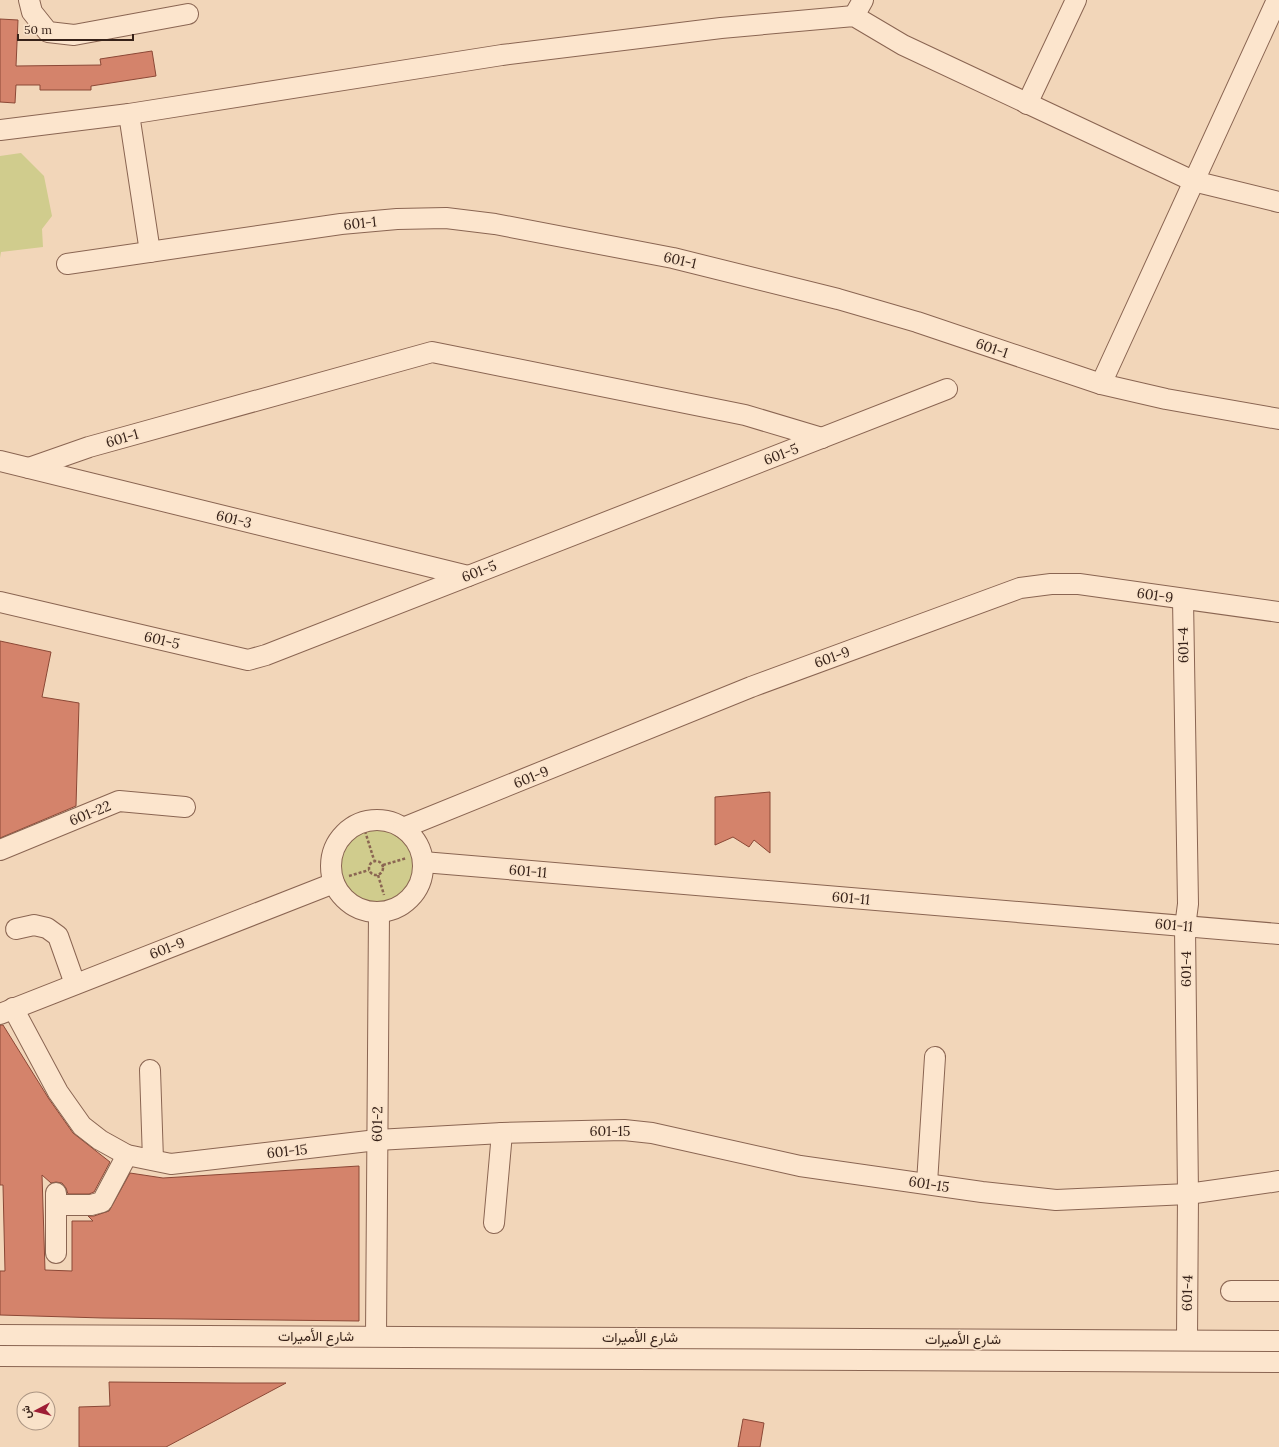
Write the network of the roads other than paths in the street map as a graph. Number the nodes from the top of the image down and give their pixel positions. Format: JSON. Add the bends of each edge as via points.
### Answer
{"nodes":[{"id":1,"x":28,"y":0,"type":"edge"},
{"id":2,"x":1076,"y":0,"type":"edge"},
{"id":3,"x":1277,"y":0,"type":"edge"},
{"id":4,"x":858,"y":8,"type":"edge"},
{"id":5,"x":188,"y":14,"type":"dead end"},
{"id":6,"x":1027,"y":104,"type":"junction"},
{"id":7,"x":129,"y":114,"type":"junction"},
{"id":8,"x":0,"y":130,"type":"edge"},
{"id":9,"x":1193,"y":181,"type":"junction"},
{"id":10,"x":1279,"y":202,"type":"edge"},
{"id":11,"x":150,"y":252,"type":"junction"},
{"id":12,"x":67,"y":264,"type":"dead end"},
{"id":13,"x":1101,"y":384,"type":"junction"},
{"id":14,"x":947,"y":389,"type":"dead end"},
{"id":15,"x":1279,"y":419,"type":"edge"},
{"id":16,"x":822,"y":438,"type":"junction"},
{"id":17,"x":0,"y":461,"type":"edge"},
{"id":18,"x":28,"y":468,"type":"junction"},
{"id":19,"x":468,"y":576,"type":"junction"},
{"id":20,"x":1183,"y":599,"type":"junction"},
{"id":21,"x":0,"y":602,"type":"edge"},
{"id":22,"x":1279,"y":612,"type":"edge"},
{"id":23,"x":184,"y":807,"type":"dead end"},
{"id":24,"x":403,"y":828,"type":"junction"},
{"id":25,"x":0,"y":850,"type":"edge"},
{"id":26,"x":418,"y":859,"type":"junction"},
{"id":27,"x":341,"y":880,"type":"junction"},
{"id":28,"x":382,"y":904,"type":"junction"},
{"id":29,"x":1186,"y":926,"type":"junction"},
{"id":30,"x":16,"y":929,"type":"dead end"},
{"id":31,"x":1279,"y":934,"type":"edge"},
{"id":32,"x":75,"y":984,"type":"junction"},
{"id":33,"x":7,"y":1011,"type":"edge"},
{"id":34,"x":935,"y":1057,"type":"dead end"},
{"id":35,"x":150,"y":1070,"type":"dead end"},
{"id":36,"x":502,"y":1134,"type":"junction"},
{"id":37,"x":377,"y":1140,"type":"junction"},
{"id":38,"x":127,"y":1155,"type":"junction"},
{"id":39,"x":153,"y":1160,"type":"junction"},
{"id":40,"x":1279,"y":1180,"type":"edge"},
{"id":41,"x":927,"y":1183,"type":"junction"},
{"id":42,"x":1188,"y":1194,"type":"junction"},
{"id":43,"x":494,"y":1223,"type":"dead end"},
{"id":44,"x":56,"y":1253,"type":"dead end"},
{"id":45,"x":1232,"y":1291,"type":"dead end"},
{"id":46,"x":1279,"y":1291,"type":"edge"},
{"id":47,"x":0,"y":1334,"type":"edge"},
{"id":48,"x":376,"y":1336,"type":"junction"},
{"id":49,"x":1187,"y":1340,"type":"junction"},
{"id":50,"x":1279,"y":1341,"type":"edge"},
{"id":51,"x":0,"y":1356,"type":"edge"},
{"id":52,"x":1279,"y":1362,"type":"edge"}],
"edges":[{"from":1,"to":5,"type":"street","via":[[32,12],[48,32],[74,35]]},
{"from":2,"to":6,"type":"street"},
{"from":3,"to":9,"type":"street"},
{"from":4,"to":6,"type":"street","via":[[903,45]]},
{"from":4,"to":7,"type":"street","via":[[722,28],[502,55]]},
{"from":6,"to":9,"type":"street"},
{"from":7,"to":8,"type":"street"},
{"from":7,"to":11,"type":"street"},
{"from":9,"to":10,"type":"street"},
{"from":9,"to":13,"type":"street"},
{"from":11,"to":12,"type":"street","name":"601-1"},
{"from":11,"to":13,"type":"street","name":"601-1","via":[[341,224],[397,219],[446,218],[495,224],[674,258],[838,299],[918,322]]},
{"from":13,"to":15,"type":"street","name":"601-1","via":[[1166,399]]},
{"from":14,"to":16,"type":"street","name":"601-5"},
{"from":16,"to":18,"type":"street","name":"601-1","via":[[745,415],[432,352],[89,447]]},
{"from":16,"to":19,"type":"street","name":"601-5"},
{"from":17,"to":18,"type":"street","name":"601-3"},
{"from":18,"to":19,"type":"street","name":"601-3"},
{"from":19,"to":21,"type":"street","name":"601-5","via":[[248,660]]},
{"from":20,"to":22,"type":"street","name":"601-9"},
{"from":20,"to":24,"type":"street","name":"601-9","via":[[1079,584],[1020,588],[751,687]]},
{"from":20,"to":29,"type":"street","name":"601-4","via":[[1188,904]]},
{"from":23,"to":25,"type":"street","name":"601-22","via":[[119,801]]},
{"from":24,"to":26,"type":"street","via":[[420,849]]},
{"from":24,"to":27,"type":"street","via":[[390,822],[376,820],[361,823],[349,830],[339,841],[333,854],[331,869]]},
{"from":26,"to":28,"type":"street","via":[[422,874],[412,896],[392,910]]},
{"from":26,"to":29,"type":"street","name":"601-11"},
{"from":27,"to":28,"type":"street","via":[[342,895],[352,905],[365,911]]},
{"from":27,"to":32,"type":"street","name":"601-9"},
{"from":28,"to":37,"type":"street","name":"601-2"},
{"from":29,"to":31,"type":"street","name":"601-11"},
{"from":29,"to":42,"type":"street","name":"601-4"},
{"from":30,"to":32,"type":"street","via":[[34,925],[47,928],[58,936]]},
{"from":32,"to":33,"type":"street","name":"601-9"},
{"from":33,"to":38,"type":"street","name":"601-15","via":[[82,1126],[100,1140]]},
{"from":34,"to":41,"type":"street"},
{"from":35,"to":39,"type":"street"},
{"from":36,"to":37,"type":"street","name":"601-15"},
{"from":36,"to":41,"type":"street","name":"601-15","via":[[624,1130],[652,1133],[800,1166]]},
{"from":36,"to":43,"type":"street"},
{"from":37,"to":39,"type":"street","name":"601-15","via":[[171,1164]]},
{"from":37,"to":48,"type":"street","name":"601-2"},
{"from":38,"to":39,"type":"street","name":"601-15"},
{"from":38,"to":44,"type":"street","via":[[102,1202],[91,1205],[56,1199]]},
{"from":40,"to":42,"type":"street","name":"601-15"},
{"from":41,"to":42,"type":"street","name":"601-15","via":[[1056,1200]]},
{"from":42,"to":49,"type":"street","name":"601-4"},
{"from":45,"to":46,"type":"street"},
{"from":47,"to":48,"type":"street","name":"شارع الأميرات"},
{"from":48,"to":49,"type":"street","name":"شارع الأميرات"},
{"from":49,"to":50,"type":"street","name":"شارع الأميرات"},
{"from":51,"to":52,"type":"street","name":"شارع الأميرات"}]}
